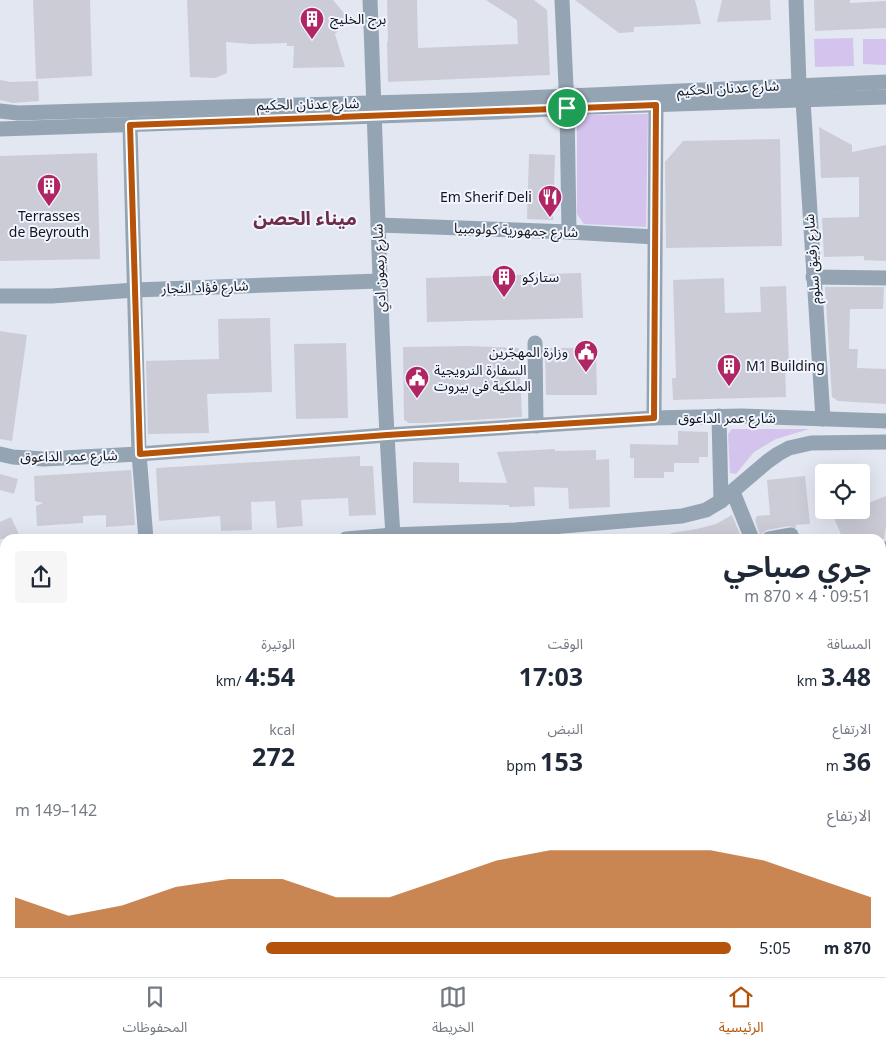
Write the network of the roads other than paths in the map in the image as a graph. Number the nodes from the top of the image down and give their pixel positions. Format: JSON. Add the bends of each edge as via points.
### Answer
{"nodes":[{"id":1,"x":370,"y":0,"type":"edge"},
{"id":2,"x":562,"y":0,"type":"edge"},
{"id":3,"x":796,"y":0,"type":"edge"},
{"id":4,"x":886,"y":82,"type":"edge"},
{"id":5,"x":801,"y":92,"type":"junction"},
{"id":6,"x":886,"y":97,"type":"edge"},
{"id":7,"x":566,"y":102,"type":"junction"},
{"id":8,"x":656,"y":105,"type":"junction"},
{"id":9,"x":374,"y":109,"type":"junction"},
{"id":10,"x":0,"y":111,"type":"edge"},
{"id":11,"x":130,"y":125,"type":"junction"},
{"id":12,"x":0,"y":129,"type":"edge"},
{"id":13,"x":378,"y":225,"type":"junction"},
{"id":14,"x":569,"y":232,"type":"junction"},
{"id":15,"x":655,"y":237,"type":"junction"},
{"id":16,"x":813,"y":277,"type":"junction"},
{"id":17,"x":886,"y":278,"type":"edge"},
{"id":18,"x":380,"y":281,"type":"junction"},
{"id":19,"x":135,"y":290,"type":"junction"},
{"id":20,"x":0,"y":296,"type":"edge"},
{"id":21,"x":535,"y":343,"type":"dead end"},
{"id":22,"x":719,"y":416,"type":"junction"},
{"id":23,"x":654,"y":418,"type":"junction"},
{"id":24,"x":823,"y":419,"type":"junction"},
{"id":25,"x":886,"y":421,"type":"edge"},
{"id":26,"x":536,"y":426,"type":"junction"},
{"id":27,"x":387,"y":435,"type":"junction"},
{"id":28,"x":885,"y":444,"type":"edge"},
{"id":29,"x":0,"y":454,"type":"edge"},
{"id":30,"x":140,"y":454,"type":"junction"},
{"id":31,"x":727,"y":497,"type":"junction"},
{"id":32,"x":146,"y":534,"type":"edge"},
{"id":33,"x":393,"y":534,"type":"edge"},
{"id":34,"x":524,"y":534,"type":"edge"},
{"id":35,"x":749,"y":534,"type":"edge"}],
"edges":[{"from":1,"to":9,"type":"street","name":"شارع ريمون ادي"},
{"from":2,"to":7,"type":"street"},
{"from":3,"to":5,"type":"street","name":"شارع رفيق سلوم"},
{"from":4,"to":5,"type":"street","name":"شارع عدنان الحكيم"},
{"from":5,"to":6,"type":"street","name":"شارع عدنان الحكيم"},
{"from":5,"to":7,"type":"street","name":"شارع عدنان الحكيم"},
{"from":5,"to":8,"type":"street","name":"شارع عدنان الحكيم"},
{"from":5,"to":16,"type":"street","name":"شارع رفيق سلوم"},
{"from":7,"to":8,"type":"street","name":"شارع عدنان الحكيم"},
{"from":7,"to":9,"type":"street","name":"شارع عدنان الحكيم"},
{"from":7,"to":14,"type":"street"},
{"from":8,"to":15,"type":"street"},
{"from":9,"to":10,"type":"street","name":"شارع عدنان الحكيم"},
{"from":9,"to":11,"type":"street","name":"شارع عدنان الحكيم"},
{"from":9,"to":13,"type":"street","name":"شارع ريمون ادي"},
{"from":11,"to":12,"type":"street","name":"شارع عدنان الحكيم"},
{"from":11,"to":19,"type":"street"},
{"from":13,"to":14,"type":"street","name":"شارع جمهورية كولومبيا"},
{"from":13,"to":18,"type":"street","name":"شارع ريمون ادي"},
{"from":14,"to":15,"type":"street","name":"شارع جمهورية كولومبيا"},
{"from":15,"to":23,"type":"street"},
{"from":16,"to":17,"type":"street"},
{"from":16,"to":24,"type":"street","name":"شارع رفيق سلوم"},
{"from":18,"to":19,"type":"street","name":"شارع فؤاد النجار"},
{"from":18,"to":27,"type":"street","name":"شارع ريمون ادي"},
{"from":19,"to":20,"type":"street","name":"شارع فؤاد النجار"},
{"from":19,"to":30,"type":"street"},
{"from":21,"to":26,"type":"street"},
{"from":22,"to":23,"type":"street","name":"شارع عمر الداعوق"},
{"from":22,"to":24,"type":"street","name":"شارع عمر الداعوق"},
{"from":22,"to":31,"type":"street"},
{"from":23,"to":26,"type":"street","name":"شارع عمر الداعوق"},
{"from":24,"to":25,"type":"street","name":"شارع عمر الداعوق"},
{"from":26,"to":27,"type":"street","name":"شارع عمر الداعوق"},
{"from":27,"to":30,"type":"street","name":"شارع عمر الداعوق"},
{"from":27,"to":33,"type":"street","name":"شارع ريمون ادي"},
{"from":28,"to":31,"type":"street","via":[[811,443],[790,448],[768,461]]},
{"from":29,"to":30,"type":"street","name":"شارع عمر الداعوق","via":[[44,459]]},
{"from":30,"to":32,"type":"street"},
{"from":31,"to":34,"type":"street","via":[[706,510],[682,516]]},
{"from":31,"to":35,"type":"street"}]}
